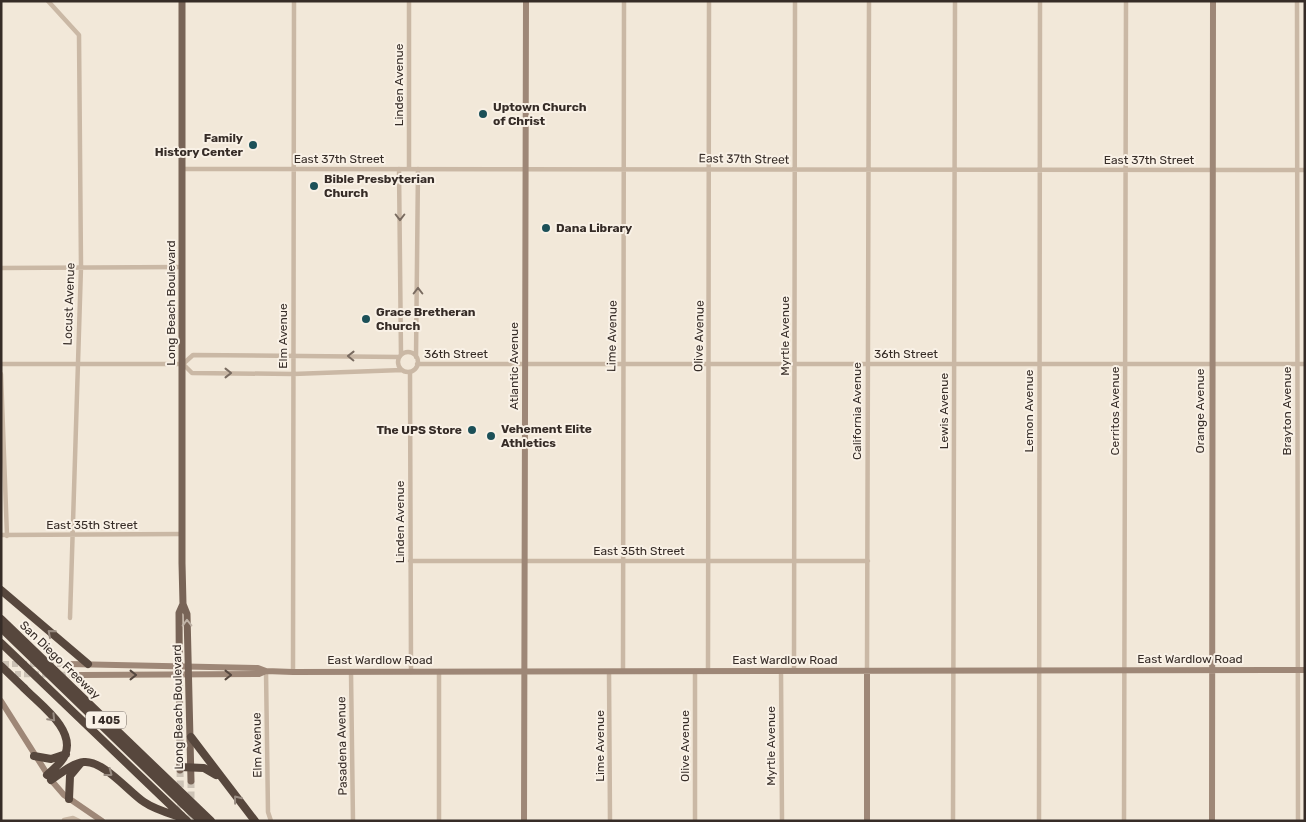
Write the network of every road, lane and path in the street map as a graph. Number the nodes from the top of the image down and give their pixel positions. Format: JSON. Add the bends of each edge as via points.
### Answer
{"nodes":[{"id":1,"x":48,"y":1,"type":"edge"},
{"id":2,"x":182,"y":1,"type":"edge"},
{"id":3,"x":294,"y":1,"type":"edge"},
{"id":4,"x":409,"y":1,"type":"edge"},
{"id":5,"x":526,"y":1,"type":"edge"},
{"id":6,"x":624,"y":1,"type":"edge"},
{"id":7,"x":709,"y":1,"type":"edge"},
{"id":8,"x":795,"y":1,"type":"edge"},
{"id":9,"x":868,"y":1,"type":"edge"},
{"id":10,"x":955,"y":1,"type":"edge"},
{"id":11,"x":1040,"y":1,"type":"edge"},
{"id":12,"x":1126,"y":1,"type":"edge"},
{"id":13,"x":1213,"y":1,"type":"edge"},
{"id":14,"x":1298,"y":1,"type":"edge"},
{"id":15,"x":409,"y":168,"type":"junction"},
{"id":16,"x":524,"y":168,"type":"junction"},
{"id":17,"x":623,"y":168,"type":"junction"},
{"id":18,"x":399,"y":169,"type":"junction"},
{"id":19,"x":418,"y":169,"type":"junction"},
{"id":20,"x":709,"y":169,"type":"junction"},
{"id":21,"x":182,"y":170,"type":"junction"},
{"id":22,"x":294,"y":170,"type":"junction"},
{"id":23,"x":796,"y":170,"type":"junction"},
{"id":24,"x":869,"y":170,"type":"junction"},
{"id":25,"x":955,"y":170,"type":"junction"},
{"id":26,"x":1041,"y":170,"type":"junction"},
{"id":27,"x":1126,"y":170,"type":"junction"},
{"id":28,"x":1212,"y":170,"type":"junction"},
{"id":29,"x":1298,"y":170,"type":"junction"},
{"id":30,"x":1305,"y":170,"type":"edge"},
{"id":31,"x":182,"y":267,"type":"junction"},
{"id":32,"x":1,"y":268,"type":"edge"},
{"id":33,"x":81,"y":268,"type":"junction"},
{"id":34,"x":293,"y":356,"type":"junction"},
{"id":35,"x":400,"y":356,"type":"junction"},
{"id":36,"x":416,"y":357,"type":"junction"},
{"id":37,"x":622,"y":363,"type":"junction"},
{"id":38,"x":708,"y":363,"type":"junction"},
{"id":39,"x":794,"y":363,"type":"junction"},
{"id":40,"x":1,"y":364,"type":"edge"},
{"id":41,"x":78,"y":364,"type":"junction"},
{"id":42,"x":183,"y":364,"type":"junction"},
{"id":43,"x":418,"y":364,"type":"junction"},
{"id":44,"x":525,"y":364,"type":"junction"},
{"id":45,"x":868,"y":364,"type":"junction"},
{"id":46,"x":954,"y":364,"type":"junction"},
{"id":47,"x":1039,"y":364,"type":"junction"},
{"id":48,"x":1125,"y":364,"type":"junction"},
{"id":49,"x":1212,"y":364,"type":"junction"},
{"id":50,"x":1297,"y":364,"type":"junction"},
{"id":51,"x":1305,"y":364,"type":"edge"},
{"id":52,"x":402,"y":370,"type":"junction"},
{"id":53,"x":410,"y":372,"type":"junction"},
{"id":54,"x":1,"y":374,"type":"edge"},
{"id":55,"x":293,"y":374,"type":"junction"},
{"id":56,"x":72,"y":534,"type":"junction"},
{"id":57,"x":182,"y":534,"type":"junction"},
{"id":58,"x":4,"y":536,"type":"edge"},
{"id":59,"x":624,"y":560,"type":"junction"},
{"id":60,"x":410,"y":561,"type":"junction"},
{"id":61,"x":524,"y":561,"type":"junction"},
{"id":62,"x":710,"y":561,"type":"junction"},
{"id":63,"x":795,"y":561,"type":"junction"},
{"id":64,"x":868,"y":562,"type":"junction"},
{"id":65,"x":1,"y":590,"type":"edge"},
{"id":66,"x":183,"y":604,"type":"junction"},
{"id":67,"x":70,"y":618,"type":"dead end"},
{"id":68,"x":1,"y":619,"type":"edge"},
{"id":69,"x":1,"y":628,"type":"edge"},
{"id":70,"x":1,"y":633,"type":"edge"},
{"id":71,"x":1,"y":642,"type":"edge"},
{"id":72,"x":2,"y":664,"type":"edge"},
{"id":73,"x":69,"y":664,"type":"tunnel mouth"},
{"id":74,"x":88,"y":664,"type":"junction"},
{"id":75,"x":179,"y":666,"type":"junction"},
{"id":76,"x":189,"y":666,"type":"junction"},
{"id":77,"x":1039,"y":670,"type":"junction"},
{"id":78,"x":1125,"y":670,"type":"junction"},
{"id":79,"x":1211,"y":670,"type":"junction"},
{"id":80,"x":1301,"y":670,"type":"edge"},
{"id":81,"x":266,"y":671,"type":"junction"},
{"id":82,"x":695,"y":671,"type":"junction"},
{"id":83,"x":708,"y":671,"type":"junction"},
{"id":84,"x":781,"y":671,"type":"junction"},
{"id":85,"x":794,"y":671,"type":"junction"},
{"id":86,"x":867,"y":671,"type":"junction"},
{"id":87,"x":953,"y":671,"type":"junction"},
{"id":88,"x":293,"y":672,"type":"junction"},
{"id":89,"x":352,"y":672,"type":"junction"},
{"id":90,"x":410,"y":672,"type":"junction"},
{"id":91,"x":439,"y":672,"type":"junction"},
{"id":92,"x":525,"y":672,"type":"junction"},
{"id":93,"x":610,"y":672,"type":"junction"},
{"id":94,"x":623,"y":672,"type":"junction"},
{"id":95,"x":1,"y":674,"type":"edge"},
{"id":96,"x":15,"y":674,"type":"tunnel mouth"},
{"id":97,"x":80,"y":675,"type":"tunnel mouth"},
{"id":98,"x":179,"y":675,"type":"junction"},
{"id":99,"x":189,"y":675,"type":"junction"},
{"id":100,"x":1,"y":701,"type":"edge"},
{"id":101,"x":191,"y":737,"type":"junction"},
{"id":102,"x":66,"y":754,"type":"junction"},
{"id":103,"x":34,"y":756,"type":"junction"},
{"id":104,"x":83,"y":762,"type":"junction"},
{"id":105,"x":191,"y":767,"type":"junction"},
{"id":106,"x":180,"y":769,"type":"joint"},
{"id":107,"x":220,"y":777,"type":"junction"},
{"id":108,"x":49,"y":778,"type":"junction"},
{"id":109,"x":191,"y":781,"type":"tunnel mouth"},
{"id":110,"x":69,"y":799,"type":"junction"},
{"id":111,"x":64,"y":820,"type":"dead end"},
{"id":112,"x":270,"y":820,"type":"edge"},
{"id":113,"x":79,"y":821,"type":"edge"},
{"id":114,"x":102,"y":821,"type":"edge"},
{"id":115,"x":186,"y":821,"type":"edge"},
{"id":116,"x":196,"y":821,"type":"edge"},
{"id":117,"x":206,"y":821,"type":"edge"},
{"id":118,"x":211,"y":821,"type":"edge"},
{"id":119,"x":255,"y":821,"type":"edge"},
{"id":120,"x":353,"y":821,"type":"edge"},
{"id":121,"x":438,"y":821,"type":"edge"},
{"id":122,"x":524,"y":821,"type":"edge"},
{"id":123,"x":610,"y":821,"type":"edge"},
{"id":124,"x":695,"y":821,"type":"edge"},
{"id":125,"x":782,"y":821,"type":"edge"},
{"id":126,"x":868,"y":821,"type":"edge"},
{"id":127,"x":953,"y":821,"type":"edge"},
{"id":128,"x":1039,"y":821,"type":"edge"},
{"id":129,"x":1124,"y":821,"type":"edge"},
{"id":130,"x":1212,"y":821,"type":"edge"},
{"id":131,"x":1298,"y":821,"type":"edge"}],
"edges":[{"from":1,"to":33,"type":"street","name":"Locust Avenue","via":[[79,36]]},
{"from":2,"to":21,"type":"main road","name":"Long Beach Boulevard"},
{"from":3,"to":22,"type":"street","name":"Elm Avenue"},
{"from":4,"to":15,"type":"street","name":"Linden Avenue"},
{"from":5,"to":16,"type":"main road","name":"Atlantic Avenue"},
{"from":6,"to":17,"type":"street","name":"Lime Avenue"},
{"from":7,"to":20,"type":"street","name":"Olive Avenue"},
{"from":8,"to":23,"type":"street","name":"Myrtle Avenue"},
{"from":9,"to":24,"type":"street","name":"California Avenue"},
{"from":10,"to":25,"type":"street","name":"Lewis Avenue"},
{"from":11,"to":26,"type":"street","name":"Lemon Avenue"},
{"from":12,"to":27,"type":"street","name":"Cerritos Avenue"},
{"from":13,"to":28,"type":"main road","name":"Orange Avenue"},
{"from":14,"to":29,"type":"street","name":"Brayton Avenue"},
{"from":15,"to":18,"type":"street","name":"East 37th Street"},
{"from":15,"to":19,"type":"street","name":"East 37th Street"},
{"from":16,"to":17,"type":"street","name":"East 37th Street"},
{"from":16,"to":19,"type":"street","name":"East 37th Street"},
{"from":16,"to":44,"type":"main road","name":"Atlantic Avenue"},
{"from":17,"to":20,"type":"street","name":"East 37th Street"},
{"from":17,"to":37,"type":"street","name":"Lime Avenue"},
{"from":18,"to":22,"type":"street","name":"East 37th Street"},
{"from":18,"to":35,"type":"street","one_way":true},
{"from":36,"to":19,"type":"street","one_way":true},
{"from":20,"to":23,"type":"street","name":"East 37th Street"},
{"from":20,"to":38,"type":"street","name":"Olive Avenue"},
{"from":21,"to":22,"type":"street","name":"East 37th Street"},
{"from":21,"to":31,"type":"main road","name":"Long Beach Boulevard"},
{"from":22,"to":34,"type":"street","name":"Elm Avenue"},
{"from":23,"to":24,"type":"street","name":"East 37th Street"},
{"from":23,"to":39,"type":"street","name":"Myrtle Avenue"},
{"from":24,"to":25,"type":"street","name":"East 37th Street"},
{"from":24,"to":45,"type":"street","name":"California Avenue"},
{"from":25,"to":26,"type":"street","name":"East 37th Street"},
{"from":25,"to":46,"type":"street","name":"Lewis Avenue"},
{"from":26,"to":27,"type":"street","name":"East 37th Street"},
{"from":26,"to":47,"type":"street","name":"Lemon Avenue"},
{"from":27,"to":28,"type":"street","name":"East 37th Street"},
{"from":27,"to":48,"type":"street","name":"Cerritos Avenue"},
{"from":28,"to":29,"type":"street","name":"East 37th Street"},
{"from":28,"to":49,"type":"main road","name":"Orange Avenue"},
{"from":29,"to":30,"type":"street","name":"East 37th Street"},
{"from":29,"to":50,"type":"street","name":"Brayton Avenue"},
{"from":31,"to":33,"type":"street"},
{"from":31,"to":42,"type":"main road","name":"Long Beach Boulevard"},
{"from":32,"to":33,"type":"street"},
{"from":33,"to":41,"type":"street","name":"Locust Avenue"},
{"from":35,"to":34,"type":"street","one_way":true},
{"from":34,"to":42,"type":"street","via":[[193,356]]},
{"from":34,"to":55,"type":"street","name":"Elm Avenue"},
{"from":35,"to":36,"type":"street","via":[[408,353]]},
{"from":35,"to":52,"type":"street","via":[[398,363]]},
{"from":36,"to":43,"type":"street"},
{"from":37,"to":38,"type":"street","name":"36th Street"},
{"from":37,"to":44,"type":"street","name":"36th Street"},
{"from":37,"to":59,"type":"street","name":"Lime Avenue"},
{"from":38,"to":39,"type":"street","name":"36th Street"},
{"from":38,"to":62,"type":"street","name":"Olive Avenue"},
{"from":39,"to":45,"type":"street","name":"36th Street"},
{"from":39,"to":63,"type":"street","name":"Myrtle Avenue"},
{"from":40,"to":41,"type":"street"},
{"from":41,"to":42,"type":"street"},
{"from":41,"to":56,"type":"street","name":"Locust Avenue"},
{"from":42,"to":55,"type":"street","one_way":true,"via":[[192,373]]},
{"from":42,"to":57,"type":"main road","name":"Long Beach Boulevard"},
{"from":43,"to":44,"type":"street","name":"36th Street"},
{"from":43,"to":53,"type":"street"},
{"from":44,"to":61,"type":"main road","name":"Atlantic Avenue"},
{"from":45,"to":46,"type":"street","name":"36th Street"},
{"from":45,"to":64,"type":"street","name":"California Avenue"},
{"from":46,"to":47,"type":"street","name":"36th Street"},
{"from":46,"to":87,"type":"street","name":"Lewis Avenue"},
{"from":47,"to":48,"type":"street","name":"36th Street"},
{"from":47,"to":77,"type":"street","name":"Lemon Avenue"},
{"from":48,"to":49,"type":"street","name":"36th Street"},
{"from":48,"to":78,"type":"street","name":"Cerritos Avenue"},
{"from":49,"to":50,"type":"street","name":"36th Street"},
{"from":49,"to":79,"type":"main road","name":"Orange Avenue"},
{"from":50,"to":51,"type":"street","name":"36th Street"},
{"from":50,"to":80,"type":"street","name":"Brayton Avenue"},
{"from":52,"to":53,"type":"street"},
{"from":52,"to":55,"type":"street"},
{"from":53,"to":60,"type":"street","name":"Linden Avenue"},
{"from":54,"to":58,"type":"street"},
{"from":55,"to":88,"type":"street","name":"Elm Avenue"},
{"from":56,"to":57,"type":"street","name":"East 35th Street"},
{"from":56,"to":58,"type":"street","name":"East 35th Street"},
{"from":56,"to":67,"type":"street","name":"Locust Avenue"},
{"from":57,"to":66,"type":"main road","name":"Long Beach Boulevard"},
{"from":59,"to":61,"type":"street","name":"East 35th Street"},
{"from":59,"to":62,"type":"street","name":"East 35th Street"},
{"from":59,"to":94,"type":"street","name":"Lime Avenue"},
{"from":60,"to":61,"type":"street","name":"East 35th Street"},
{"from":60,"to":90,"type":"street","name":"Linden Avenue"},
{"from":61,"to":92,"type":"main road","name":"Atlantic Avenue"},
{"from":62,"to":63,"type":"street","name":"East 35th Street"},
{"from":62,"to":83,"type":"street","name":"Olive Avenue"},
{"from":63,"to":64,"type":"street","name":"East 35th Street"},
{"from":63,"to":85,"type":"street","name":"Myrtle Avenue"},
{"from":64,"to":86,"type":"street","name":"California Avenue"},
{"from":74,"to":65,"type":"highway","one_way":true},
{"from":66,"to":75,"type":"main road","name":"Long Beach Boulevard","via":[[179,613]]},
{"from":76,"to":66,"type":"main road","name":"Long Beach Boulevard","one_way":true,"via":[[187,614]]},
{"from":68,"to":118,"type":"highway","name":"San Diego Freeway","number":"I 405"},
{"from":69,"to":117,"type":"highway","via":[[198,818]]},
{"from":70,"to":116,"type":"highway"},
{"from":71,"to":115,"type":"highway","number":"I 405"},
{"from":72,"to":102,"type":"highway","one_way":true,"bridge":true,"via":[[62,728],[67,744]]},
{"from":73,"to":74,"type":"main road","name":"East Wardlow Road"},
{"from":74,"to":75,"type":"main road","name":"East Wardlow Road"},
{"from":75,"to":76,"type":"main road","name":"East Wardlow Road"},
{"from":75,"to":98,"type":"main road","name":"Long Beach Boulevard"},
{"from":76,"to":81,"type":"main road","name":"East Wardlow Road"},
{"from":76,"to":99,"type":"main road","name":"Long Beach Boulevard"},
{"from":77,"to":78,"type":"main road","name":"East Wardlow Road"},
{"from":77,"to":87,"type":"main road","name":"East Wardlow Road"},
{"from":77,"to":128,"type":"street","name":"Lemon Avenue"},
{"from":78,"to":79,"type":"main road","name":"East Wardlow Road"},
{"from":78,"to":129,"type":"street","name":"Cerritos Avenue"},
{"from":79,"to":80,"type":"main road","name":"East Wardlow Road"},
{"from":79,"to":130,"type":"main road","name":"Orange Avenue"},
{"from":80,"to":131,"type":"street","name":"Brayton Avenue"},
{"from":81,"to":88,"type":"main road","name":"East Wardlow Road"},
{"from":99,"to":81,"type":"main road","name":"East Wardlow Road","one_way":true,"via":[[259,674]]},
{"from":81,"to":112,"type":"street","name":"Elm Avenue"},
{"from":82,"to":83,"type":"main road","name":"East Wardlow Road"},
{"from":82,"to":94,"type":"main road","name":"East Wardlow Road"},
{"from":82,"to":124,"type":"street","name":"Olive Avenue"},
{"from":83,"to":84,"type":"main road","name":"East Wardlow Road"},
{"from":84,"to":85,"type":"main road","name":"East Wardlow Road"},
{"from":84,"to":125,"type":"street","name":"Myrtle Avenue"},
{"from":85,"to":86,"type":"main road","name":"East Wardlow Road"},
{"from":86,"to":87,"type":"main road","name":"East Wardlow Road"},
{"from":86,"to":126,"type":"main road","name":"California Avenue"},
{"from":87,"to":127,"type":"street","name":"Lewis Avenue"},
{"from":88,"to":89,"type":"main road","name":"East Wardlow Road"},
{"from":89,"to":90,"type":"main road","name":"East Wardlow Road"},
{"from":89,"to":120,"type":"street","name":"Pasadena Avenue"},
{"from":90,"to":91,"type":"main road","name":"East Wardlow Road"},
{"from":91,"to":92,"type":"main road","name":"East Wardlow Road"},
{"from":91,"to":121,"type":"street"},
{"from":92,"to":93,"type":"main road","name":"East Wardlow Road"},
{"from":92,"to":122,"type":"main road","name":"Atlantic Avenue"},
{"from":93,"to":94,"type":"main road","name":"East Wardlow Road"},
{"from":93,"to":123,"type":"street","name":"Lime Avenue"},
{"from":95,"to":96,"type":"main road"},
{"from":97,"to":98,"type":"main road","name":"East Wardlow Road","one_way":true},
{"from":98,"to":99,"type":"main road","name":"East Wardlow Road"},
{"from":98,"to":106,"type":"main road","name":"Long Beach Boulevard"},
{"from":99,"to":101,"type":"main road","name":"Long Beach Boulevard"},
{"from":100,"to":103,"type":"main road"},
{"from":101,"to":105,"type":"main road","name":"Long Beach Boulevard"},
{"from":101,"to":107,"type":"highway"},
{"from":102,"to":103,"type":"highway","via":[[51,760]]},
{"from":102,"to":108,"type":"highway"},
{"from":103,"to":108,"type":"main road"},
{"from":104,"to":108,"type":"highway"},
{"from":104,"to":110,"type":"highway","via":[[70,776]]},
{"from":104,"to":115,"type":"highway","one_way":true,"via":[[103,768],[145,803]]},
{"from":105,"to":106,"type":"highway"},
{"from":105,"to":107,"type":"highway","via":[[207,769]]},
{"from":105,"to":109,"type":"main road","name":"Long Beach Boulevard"},
{"from":119,"to":107,"type":"highway","one_way":true},
{"from":108,"to":110,"type":"main road"},
{"from":110,"to":114,"type":"main road"},
{"from":111,"to":113,"type":"street","via":[[73,818]]}]}
